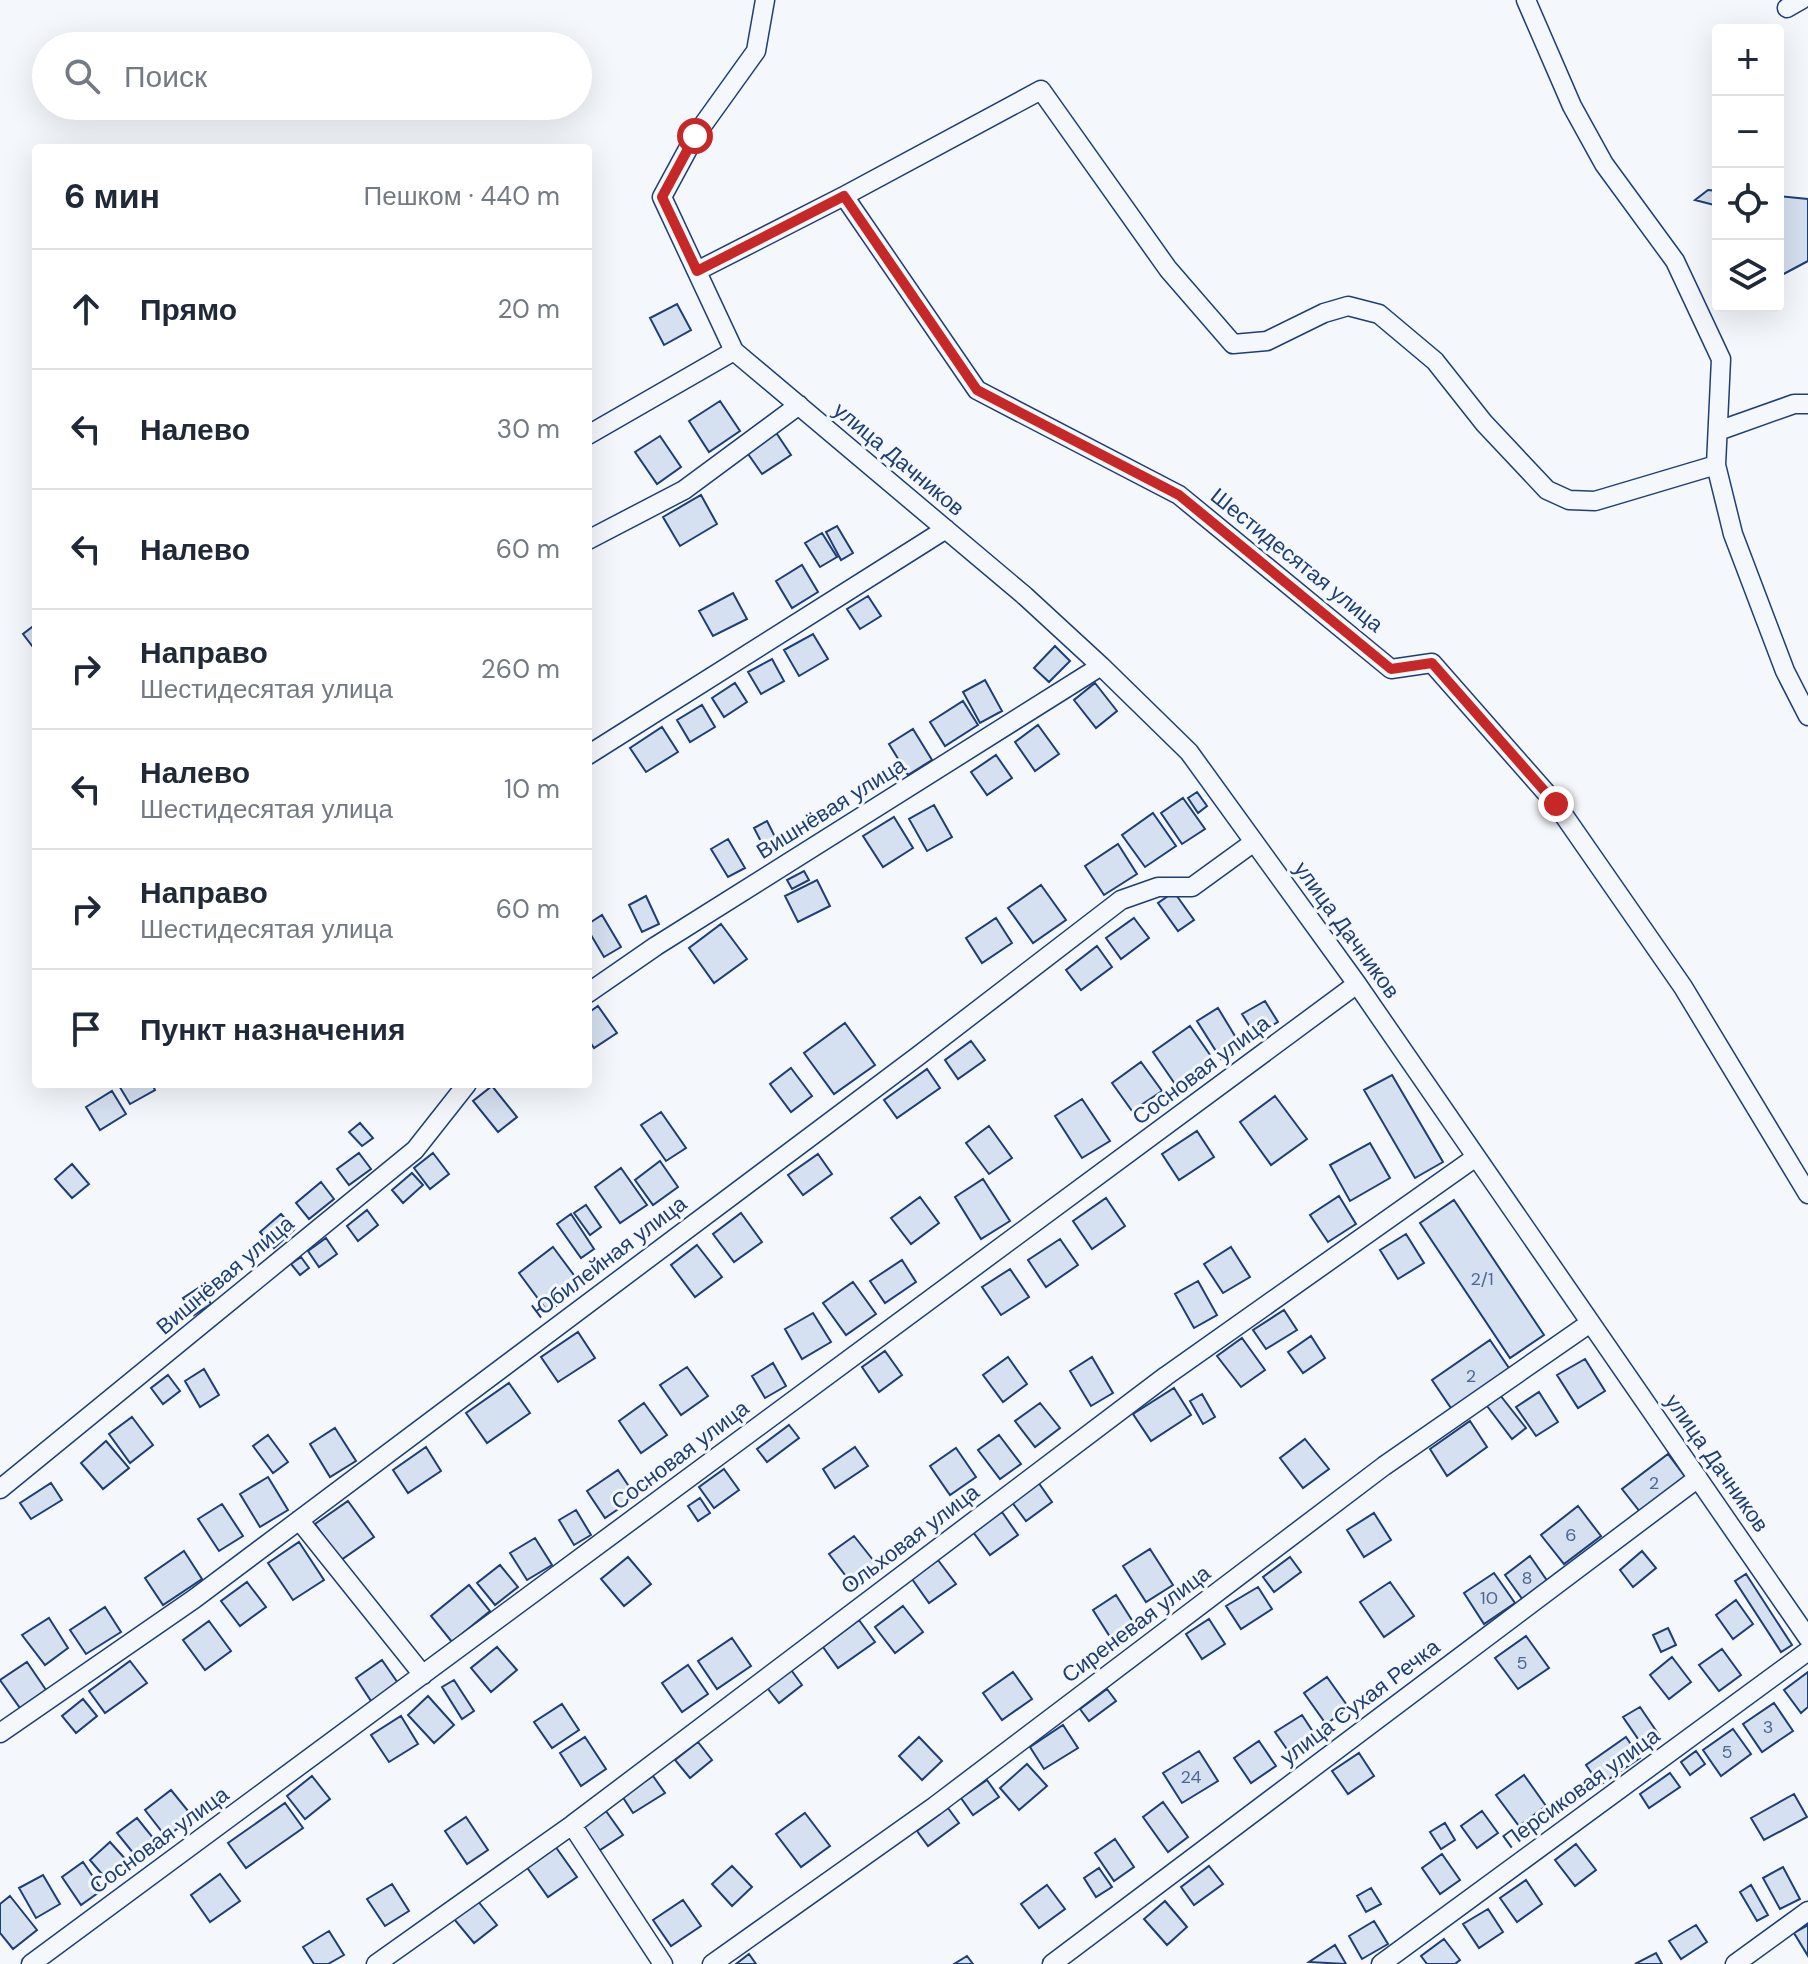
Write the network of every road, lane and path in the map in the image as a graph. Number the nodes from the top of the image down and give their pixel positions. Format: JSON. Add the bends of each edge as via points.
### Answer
{"nodes":[{"id":1,"x":765,"y":0,"type":"edge"},
{"id":2,"x":1526,"y":0,"type":"edge"},
{"id":3,"x":844,"y":196,"type":"junction"},
{"id":4,"x":697,"y":271,"type":"junction"},
{"id":5,"x":734,"y":351,"type":"junction"},
{"id":6,"x":1808,"y":404,"type":"edge"},
{"id":7,"x":799,"y":405,"type":"junction"},
{"id":8,"x":1718,"y":431,"type":"junction"},
{"id":9,"x":592,"y":433,"type":"edge"},
{"id":10,"x":1716,"y":465,"type":"junction"},
{"id":11,"x":946,"y":529,"type":"junction"},
{"id":12,"x":592,"y":538,"type":"edge"},
{"id":13,"x":1101,"y":666,"type":"junction"},
{"id":14,"x":1808,"y":716,"type":"edge"},
{"id":15,"x":592,"y":752,"type":"edge"},
{"id":16,"x":1254,"y":842,"type":"junction"},
{"id":17,"x":1357,"y":984,"type":"junction"},
{"id":18,"x":592,"y":990,"type":"edge"},
{"id":19,"x":464,"y":1088,"type":"edge"},
{"id":20,"x":1476,"y":1157,"type":"junction"},
{"id":21,"x":1808,"y":1194,"type":"edge"},
{"id":22,"x":1590,"y":1323,"type":"junction"},
{"id":23,"x":1698,"y":1478,"type":"junction"},
{"id":24,"x":0,"y":1489,"type":"edge"},
{"id":25,"x":299,"y":1520,"type":"junction"},
{"id":26,"x":1808,"y":1638,"type":"edge"},
{"id":27,"x":1808,"y":1651,"type":"edge"},
{"id":28,"x":423,"y":1675,"type":"junction"},
{"id":29,"x":0,"y":1733,"type":"edge"},
{"id":30,"x":572,"y":1825,"type":"junction"},
{"id":31,"x":1808,"y":1911,"type":"edge"},
{"id":32,"x":31,"y":1964,"type":"edge"},
{"id":33,"x":376,"y":1964,"type":"edge"},
{"id":34,"x":663,"y":1964,"type":"edge"},
{"id":35,"x":712,"y":1964,"type":"edge"},
{"id":36,"x":1052,"y":1964,"type":"edge"},
{"id":37,"x":1381,"y":1964,"type":"edge"},
{"id":38,"x":1735,"y":1964,"type":"edge"}],
"edges":[{"from":1,"to":4,"type":"street","via":[[756,51],[695,136],[662,197]]},
{"from":2,"to":8,"type":"street","via":[[1572,106],[1604,164],[1675,261],[1721,359]]},
{"from":3,"to":4,"type":"street"},
{"from":3,"to":10,"type":"street","via":[[1041,90],[1168,269],[1233,344],[1267,341],[1348,306],[1379,314],[1435,361],[1547,490],[1569,500],[1595,501]]},
{"from":3,"to":21,"type":"street","name":"Шестидесятая улица","via":[[977,390],[1179,495],[1391,669],[1432,663],[1556,804],[1683,987]]},
{"from":4,"to":5,"type":"street"},
{"from":5,"to":7,"type":"street","name":"улица Дачников"},
{"from":5,"to":9,"type":"street"},
{"from":6,"to":8,"type":"street","via":[[1794,404]]},
{"from":7,"to":11,"type":"street","name":"улица Дачников"},
{"from":7,"to":12,"type":"street","via":[[684,490]]},
{"from":8,"to":10,"type":"street"},
{"from":10,"to":14,"type":"street","via":[[1733,534],[1785,671]]},
{"from":11,"to":13,"type":"street","name":"улица Дачников"},
{"from":11,"to":15,"type":"street"},
{"from":13,"to":16,"type":"street","name":"улица Дачников","via":[[1189,752]]},
{"from":13,"to":18,"type":"street","name":"Вишнёвая улица"},
{"from":16,"to":17,"type":"street","name":"улица Дачников"},
{"from":16,"to":25,"type":"street","name":"Юбилейная улица","via":[[1192,887],[1158,887],[1121,900]]},
{"from":17,"to":20,"type":"street","name":"улица Дачников"},
{"from":17,"to":28,"type":"street","name":"Сосновая улица"},
{"from":19,"to":24,"type":"street","name":"Вишнёвая улица","via":[[415,1150]]},
{"from":20,"to":22,"type":"street","name":"улица Дачников"},
{"from":20,"to":30,"type":"street","name":"Ольховая улица","via":[[1166,1376]]},
{"from":22,"to":23,"type":"street","name":"улица Дачников"},
{"from":22,"to":35,"type":"street","name":"Сиреневая улица","via":[[1384,1466],[935,1806]]},
{"from":23,"to":26,"type":"street","name":"улица Дачников"},
{"from":23,"to":36,"type":"street","name":"улица Сухая Речка"},
{"from":25,"to":28,"type":"street"},
{"from":25,"to":29,"type":"street","name":"Юбилейная улица"},
{"from":27,"to":37,"type":"street","name":"Персиковая улица"},
{"from":28,"to":32,"type":"street","name":"Сосновая улица"},
{"from":30,"to":33,"type":"street","name":"Ольховая улица"},
{"from":30,"to":34,"type":"street"},
{"from":31,"to":38,"type":"street"}]}
